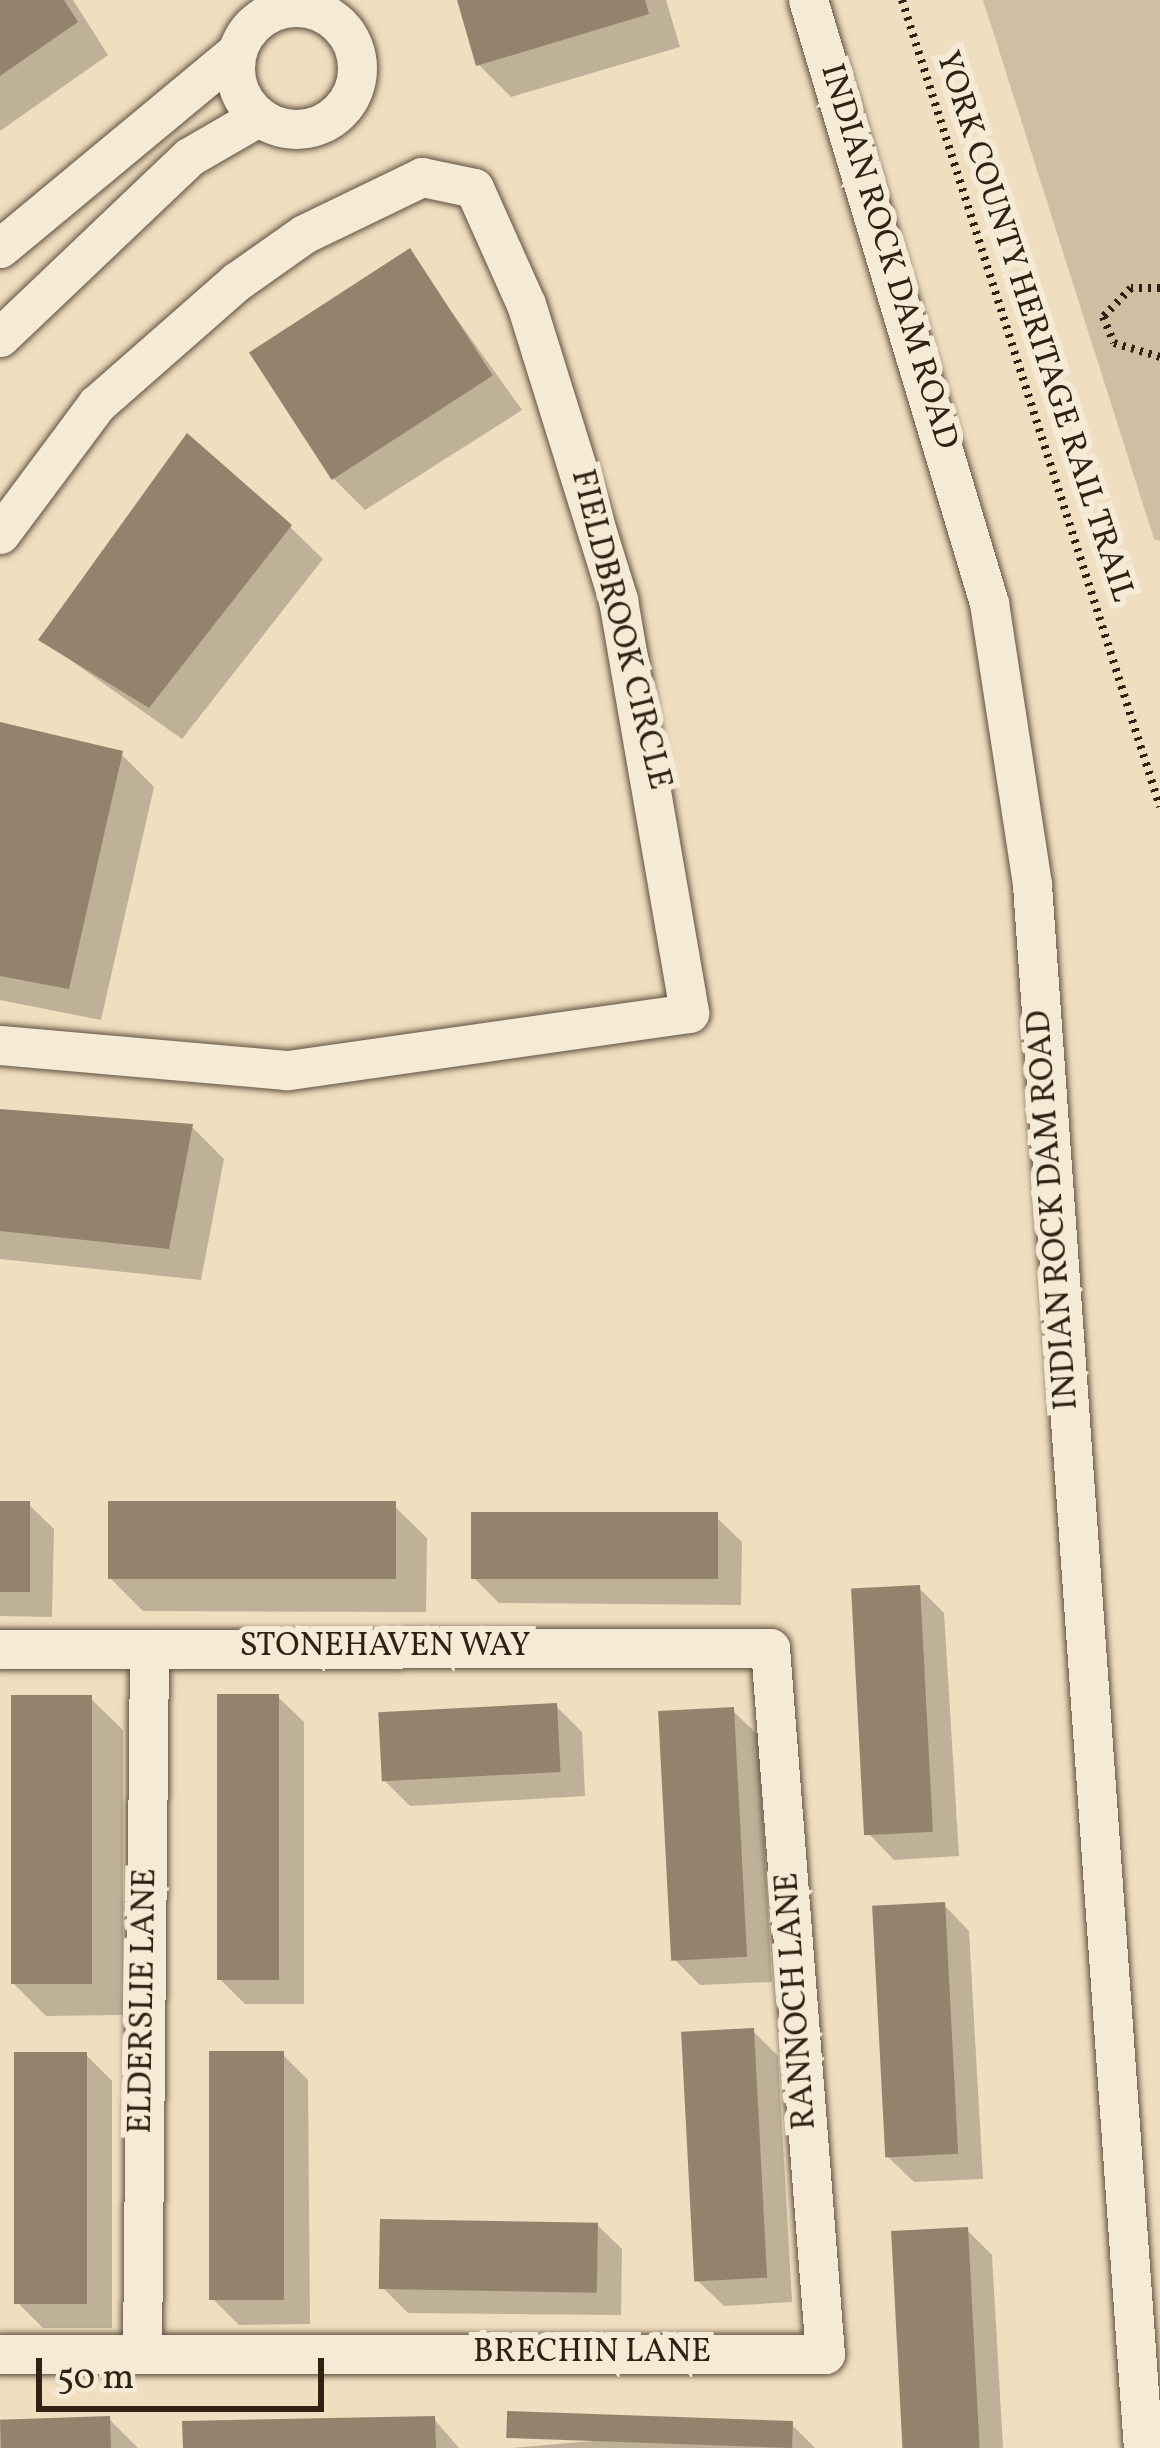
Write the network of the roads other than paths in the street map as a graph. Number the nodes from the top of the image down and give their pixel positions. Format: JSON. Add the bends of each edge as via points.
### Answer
{"nodes":[{"id":1,"x":808,"y":0,"type":"edge"},
{"id":2,"x":261,"y":7,"type":"edge"},
{"id":3,"x":236,"y":52,"type":"junction"},
{"id":4,"x":259,"y":117,"type":"junction"},
{"id":5,"x":0,"y":248,"type":"edge"},
{"id":6,"x":0,"y":337,"type":"edge"},
{"id":7,"x":0,"y":534,"type":"edge"},
{"id":8,"x":0,"y":1045,"type":"edge"},
{"id":9,"x":770,"y":1648,"type":"joint"},
{"id":10,"x":0,"y":1649,"type":"edge"},
{"id":11,"x":149,"y":1649,"type":"junction"},
{"id":12,"x":0,"y":2354,"type":"edge"},
{"id":13,"x":142,"y":2354,"type":"junction"},
{"id":14,"x":825,"y":2354,"type":"joint"},
{"id":15,"x":1143,"y":2448,"type":"edge"}],
"edges":[{"from":1,"to":15,"type":"street","name":"INDIAN ROCK DAM ROAD","via":[[989,604],[1032,885]]},
{"from":2,"to":3,"type":"street"},
{"from":2,"to":4,"type":"street","via":[[312,8],[333,18],[353,47],[356,83],[316,125]]},
{"from":3,"to":4,"type":"street","via":[[235,77]]},
{"from":3,"to":5,"type":"street"},
{"from":4,"to":6,"type":"street","via":[[189,157]]},
{"from":7,"to":8,"type":"street","name":"FIELDBROOK CIRCLE","via":[[97,404],[236,282],[304,234],[422,177],[474,188],[526,304],[618,600],[688,1012],[286,1070]]},
{"from":9,"to":11,"type":"street","name":"STONEHAVEN WAY"},
{"from":9,"to":14,"type":"street","name":"RANNOCH LANE"},
{"from":10,"to":11,"type":"street","name":"STONEHAVEN WAY"},
{"from":11,"to":13,"type":"street","name":"ELDERSLIE LANE"},
{"from":12,"to":13,"type":"street","name":"BRECHIN LANE"},
{"from":13,"to":14,"type":"street","name":"BRECHIN LANE"}]}
